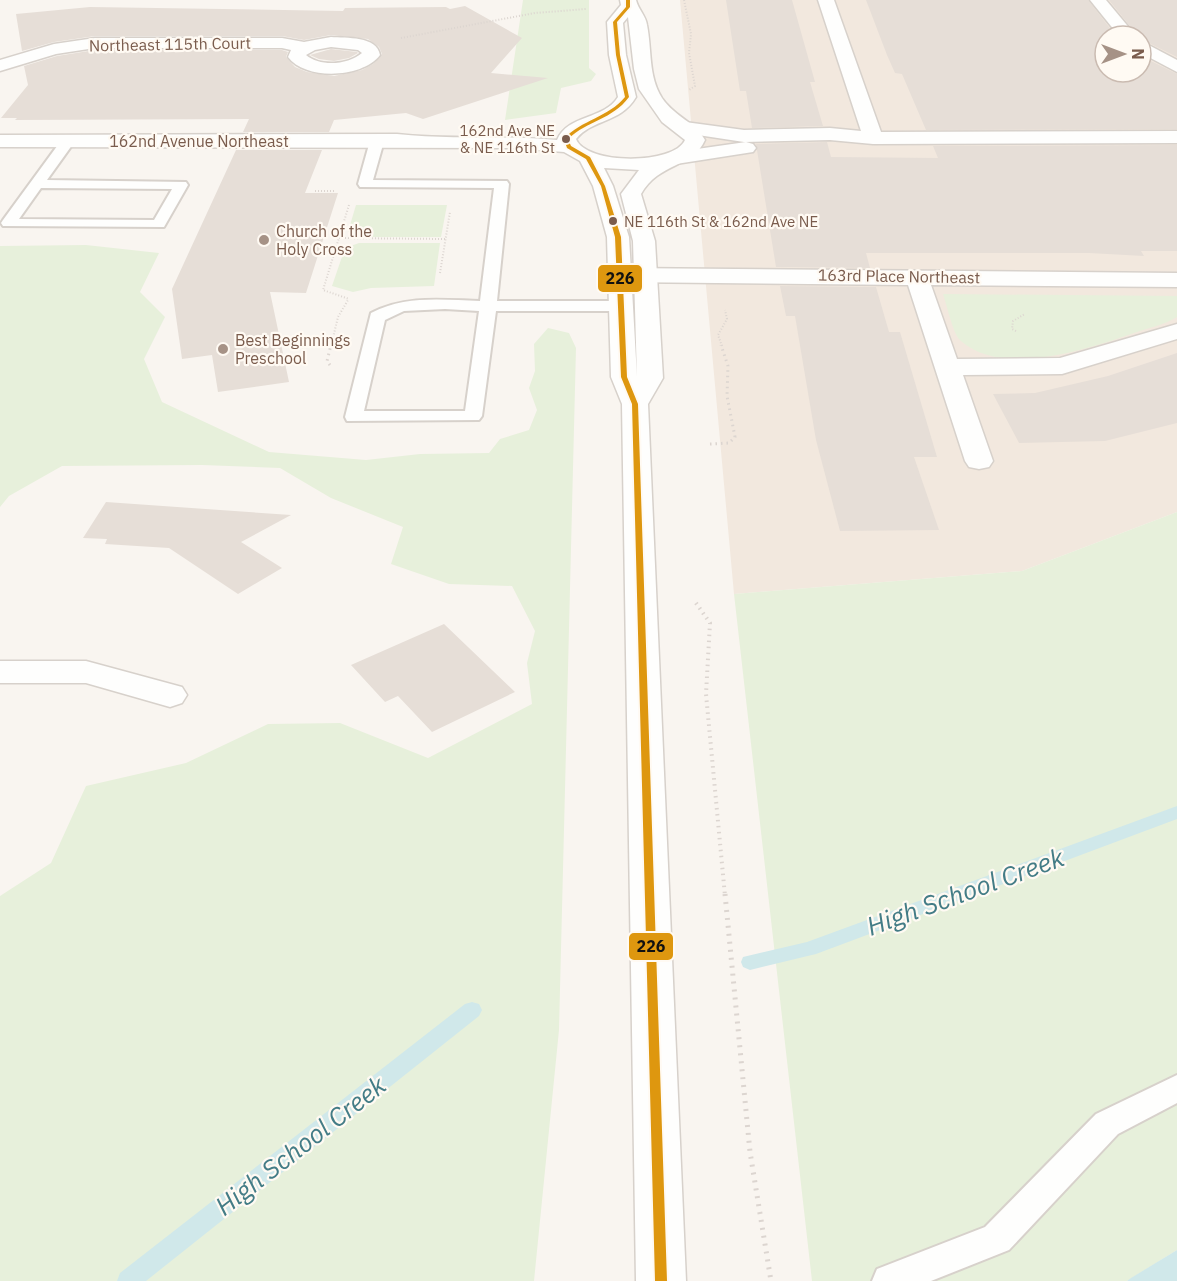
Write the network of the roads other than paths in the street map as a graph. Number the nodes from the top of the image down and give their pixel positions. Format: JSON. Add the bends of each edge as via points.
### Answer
{"nodes":[{"id":1,"x":826,"y":0,"type":"edge"},
{"id":2,"x":1098,"y":0,"type":"edge"},
{"id":3,"x":628,"y":3,"type":"edge"},
{"id":4,"x":1118,"y":24,"type":"edge"},
{"id":5,"x":307,"y":48,"type":"dead end"},
{"id":6,"x":1153,"y":53,"type":"edge"},
{"id":7,"x":0,"y":66,"type":"edge"},
{"id":8,"x":1177,"y":67,"type":"edge"},
{"id":9,"x":602,"y":118,"type":"junction"},
{"id":10,"x":581,"y":124,"type":"junction"},
{"id":11,"x":679,"y":125,"type":"junction"},
{"id":12,"x":1177,"y":137,"type":"edge"},
{"id":13,"x":873,"y":138,"type":"junction"},
{"id":14,"x":398,"y":140,"type":"junction"},
{"id":15,"x":0,"y":141,"type":"edge"},
{"id":16,"x":68,"y":141,"type":"junction"},
{"id":17,"x":377,"y":141,"type":"junction"},
{"id":18,"x":579,"y":153,"type":"junction"},
{"id":19,"x":669,"y":160,"type":"junction"},
{"id":20,"x":38,"y":184,"type":"junction"},
{"id":21,"x":621,"y":275,"type":"junction"},
{"id":22,"x":647,"y":275,"type":"junction"},
{"id":23,"x":917,"y":277,"type":"junction"},
{"id":24,"x":1177,"y":280,"type":"edge"},
{"id":25,"x":488,"y":306,"type":"junction"},
{"id":26,"x":622,"y":306,"type":"junction"},
{"id":27,"x":1177,"y":331,"type":"edge"},
{"id":28,"x":946,"y":367,"type":"junction"},
{"id":29,"x":635,"y":404,"type":"junction"},
{"id":30,"x":979,"y":461,"type":"dead end"},
{"id":31,"x":0,"y":672,"type":"edge"},
{"id":32,"x":170,"y":694,"type":"dead end"},
{"id":33,"x":1177,"y":1088,"type":"edge"},
{"id":34,"x":661,"y":1281,"type":"edge"},
{"id":35,"x":889,"y":1281,"type":"edge"}],
"edges":[{"from":1,"to":13,"type":"street"},
{"from":2,"to":4,"type":"street"},
{"from":3,"to":9,"type":"street","via":[[615,22],[627,97]]},
{"from":3,"to":11,"type":"street","via":[[639,22],[646,87]]},
{"from":5,"to":7,"type":"street","name":"Northeast 115th Court","via":[[282,44],[95,43],[54,49]]},
{"from":6,"to":8,"type":"street"},
{"from":9,"to":10,"type":"street","name":"162nd Avenue Northeast"},
{"from":9,"to":11,"type":"street","via":[[644,116]]},
{"from":10,"to":14,"type":"street","name":"162nd Avenue Northeast","via":[[487,134],[418,135]]},
{"from":10,"to":18,"type":"street","via":[[566,139]]},
{"from":11,"to":13,"type":"street","via":[[744,136],[830,134]]},
{"from":11,"to":19,"type":"street","via":[[695,140],[687,153]]},
{"from":12,"to":13,"type":"street"},
{"from":13,"to":19,"type":"street","via":[[833,144],[748,147]]},
{"from":14,"to":17,"type":"street","name":"162nd Avenue Northeast"},
{"from":14,"to":18,"type":"street","name":"162nd Avenue Northeast","via":[[513,142]]},
{"from":15,"to":16,"type":"street","name":"162nd Avenue Northeast"},
{"from":16,"to":17,"type":"street","name":"162nd Avenue Northeast"},
{"from":16,"to":20,"type":"lane"},
{"from":17,"to":25,"type":"lane","via":[[365,184],[502,184]]},
{"from":18,"to":19,"type":"street","name":"162nd Avenue Northeast","via":[[629,164]]},
{"from":18,"to":21,"type":"street","via":[[606,197],[618,237]]},
{"from":19,"to":22,"type":"street","via":[[634,187],[631,194],[644,241]]},
{"from":20,"to":20,"type":"lane","via":[[8,223],[159,224],[181,185]]},
{"from":21,"to":22,"type":"street","name":"163rd Place Northeast"},
{"from":21,"to":26,"type":"street"},
{"from":22,"to":23,"type":"street","name":"163rd Place Northeast"},
{"from":22,"to":29,"type":"street","via":[[650,378]]},
{"from":23,"to":24,"type":"street","name":"163rd Place Northeast"},
{"from":23,"to":28,"type":"street"},
{"from":25,"to":25,"type":"lane","via":[[390,308],[377,317],[354,417],[473,416]]},
{"from":25,"to":26,"type":"lane"},
{"from":26,"to":29,"type":"street","via":[[624,377]]},
{"from":27,"to":28,"type":"street","via":[[1062,366]]},
{"from":28,"to":30,"type":"street"},
{"from":29,"to":34,"type":"street"},
{"from":31,"to":32,"type":"street","via":[[86,672]]},
{"from":33,"to":35,"type":"lane","via":[[1107,1124],[997,1239]]}]}
